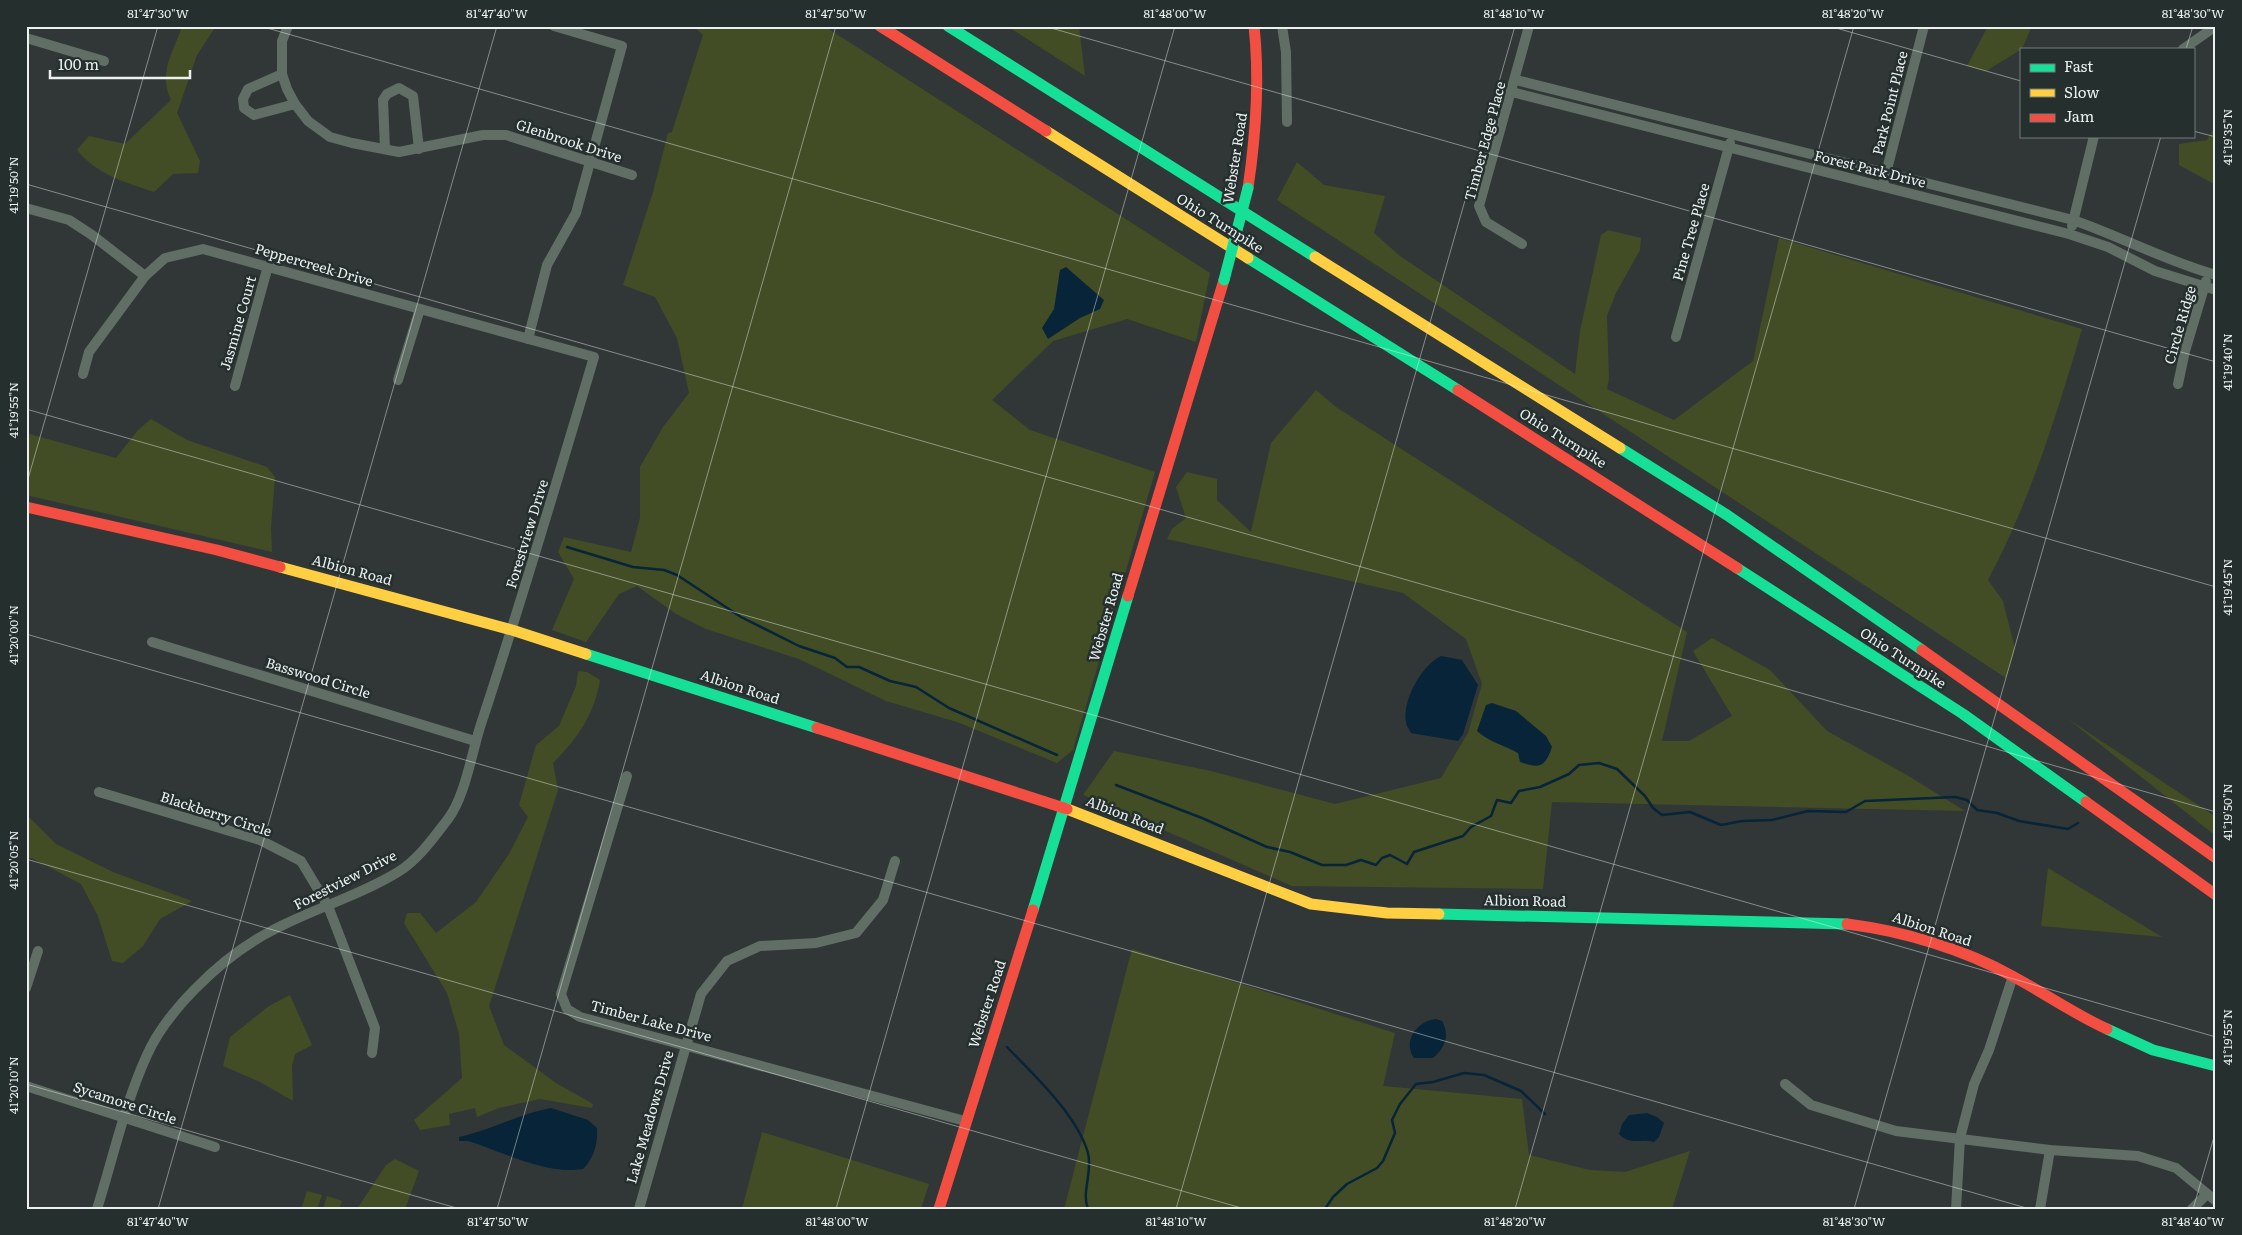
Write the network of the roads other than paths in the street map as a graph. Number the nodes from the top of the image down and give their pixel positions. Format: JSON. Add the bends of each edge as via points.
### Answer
{"nodes":[{"id":1,"x":288,"y":26,"type":"edge"},
{"id":2,"x":554,"y":26,"type":"edge"},
{"id":3,"x":880,"y":26,"type":"edge"},
{"id":4,"x":948,"y":26,"type":"edge"},
{"id":5,"x":1254,"y":26,"type":"edge"},
{"id":6,"x":1282,"y":26,"type":"edge"},
{"id":7,"x":1529,"y":26,"type":"edge"},
{"id":8,"x":1924,"y":26,"type":"edge"},
{"id":9,"x":2216,"y":26,"type":"edge"},
{"id":10,"x":26,"y":38,"type":"edge"},
{"id":11,"x":2184,"y":48,"type":"edge"},
{"id":12,"x":104,"y":61,"type":"dead end"},
{"id":13,"x":282,"y":74,"type":"junction"},
{"id":14,"x":1516,"y":80,"type":"junction"},
{"id":15,"x":1512,"y":92,"type":"junction"},
{"id":16,"x":295,"y":104,"type":"junction"},
{"id":17,"x":1287,"y":122,"type":"dead end"},
{"id":18,"x":1732,"y":134,"type":"junction"},
{"id":19,"x":2094,"y":138,"type":"edge"},
{"id":20,"x":1729,"y":148,"type":"junction"},
{"id":21,"x":385,"y":149,"type":"junction"},
{"id":22,"x":419,"y":149,"type":"junction"},
{"id":23,"x":590,"y":161,"type":"junction"},
{"id":24,"x":1886,"y":174,"type":"junction"},
{"id":25,"x":632,"y":176,"type":"dead end"},
{"id":26,"x":1882,"y":187,"type":"junction"},
{"id":27,"x":26,"y":208,"type":"edge"},
{"id":28,"x":2074,"y":220,"type":"junction"},
{"id":29,"x":2069,"y":234,"type":"junction"},
{"id":30,"x":1522,"y":244,"type":"dead end"},
{"id":31,"x":268,"y":266,"type":"junction"},
{"id":32,"x":2212,"y":274,"type":"edge"},
{"id":33,"x":145,"y":276,"type":"junction"},
{"id":34,"x":2205,"y":286,"type":"junction"},
{"id":35,"x":2216,"y":290,"type":"edge"},
{"id":36,"x":420,"y":309,"type":"junction"},
{"id":37,"x":1676,"y":337,"type":"dead end"},
{"id":38,"x":528,"y":339,"type":"junction"},
{"id":39,"x":594,"y":357,"type":"joint"},
{"id":40,"x":83,"y":374,"type":"dead end"},
{"id":41,"x":398,"y":380,"type":"dead end"},
{"id":42,"x":2178,"y":384,"type":"dead end"},
{"id":43,"x":234,"y":386,"type":"dead end"},
{"id":44,"x":26,"y":507,"type":"edge"},
{"id":45,"x":512,"y":630,"type":"junction"},
{"id":46,"x":152,"y":642,"type":"dead end"},
{"id":47,"x":475,"y":740,"type":"junction"},
{"id":48,"x":626,"y":776,"type":"dead end"},
{"id":49,"x":99,"y":792,"type":"dead end"},
{"id":50,"x":1065,"y":808,"type":"junction"},
{"id":51,"x":2216,"y":858,"type":"edge"},
{"id":52,"x":895,"y":861,"type":"dead end"},
{"id":53,"x":2216,"y":895,"type":"edge"},
{"id":54,"x":328,"y":906,"type":"junction"},
{"id":55,"x":38,"y":951,"type":"dead end"},
{"id":56,"x":2013,"y":976,"type":"junction"},
{"id":57,"x":26,"y":988,"type":"edge"},
{"id":58,"x":685,"y":1044,"type":"junction"},
{"id":59,"x":372,"y":1053,"type":"dead end"},
{"id":60,"x":2216,"y":1066,"type":"edge"},
{"id":61,"x":1785,"y":1084,"type":"dead end"},
{"id":62,"x":26,"y":1086,"type":"edge"},
{"id":63,"x":125,"y":1117,"type":"junction"},
{"id":64,"x":965,"y":1121,"type":"junction"},
{"id":65,"x":1960,"y":1138,"type":"junction"},
{"id":66,"x":215,"y":1147,"type":"dead end"},
{"id":67,"x":2050,"y":1150,"type":"junction"},
{"id":68,"x":2207,"y":1194,"type":"junction"},
{"id":69,"x":2216,"y":1201,"type":"edge"},
{"id":70,"x":97,"y":1209,"type":"edge"},
{"id":71,"x":639,"y":1209,"type":"edge"},
{"id":72,"x":939,"y":1209,"type":"edge"},
{"id":73,"x":1956,"y":1209,"type":"edge"},
{"id":74,"x":2040,"y":1209,"type":"edge"},
{"id":75,"x":2192,"y":1209,"type":"edge"}],
"edges":[{"from":1,"to":13,"type":"street","name":"Glenbrook Drive","via":[[282,41]]},
{"from":2,"to":23,"type":"street","via":[[622,46]]},
{"from":3,"to":53,"type":"main road","name":"Ohio Turnpike","via":[[1604,482],[1955,709]]},
{"from":4,"to":51,"type":"main road","name":"Ohio Turnpike","via":[[1727,514]]},
{"from":5,"to":50,"type":"main road","name":"Webster Road","bridge":true,"via":[[1259,64],[1259,106],[1248,188],[1224,280]]},
{"from":6,"to":17,"type":"street","via":[[1286,52]]},
{"from":7,"to":14,"type":"street","name":"Timber Edge Place"},
{"from":8,"to":24,"type":"street","name":"Park Point Place"},
{"from":9,"to":11,"type":"street"},
{"from":10,"to":12,"type":"street"},
{"from":13,"to":16,"type":"street","name":"Glenbrook Drive"},
{"from":13,"to":16,"type":"street","via":[[248,89],[243,99],[244,108],[260,115]]},
{"from":14,"to":15,"type":"street","name":"Timber Edge Place"},
{"from":14,"to":18,"type":"street","name":"Forest Park Drive"},
{"from":15,"to":20,"type":"street","name":"Forest Park Drive"},
{"from":15,"to":30,"type":"street","name":"Timber Edge Place","via":[[1479,206],[1486,222]]},
{"from":16,"to":21,"type":"street","name":"Glenbrook Drive","via":[[308,121],[330,136]]},
{"from":18,"to":20,"type":"street","name":"Pine Tree Place"},
{"from":18,"to":24,"type":"street","name":"Forest Park Drive"},
{"from":19,"to":28,"type":"street"},
{"from":20,"to":26,"type":"street","name":"Forest Park Drive"},
{"from":20,"to":37,"type":"street","name":"Pine Tree Place"},
{"from":21,"to":22,"type":"street","name":"Glenbrook Drive","via":[[399,152]]},
{"from":21,"to":22,"type":"street","via":[[384,100],[387,94],[399,88],[413,96]]},
{"from":22,"to":23,"type":"street","name":"Glenbrook Drive","via":[[483,135],[506,135]]},
{"from":23,"to":25,"type":"street","name":"Glenbrook Drive"},
{"from":23,"to":38,"type":"street","via":[[576,213],[547,265]]},
{"from":24,"to":26,"type":"street","name":"Park Point Place"},
{"from":24,"to":28,"type":"street","name":"Forest Park Drive"},
{"from":26,"to":29,"type":"street","name":"Forest Park Drive"},
{"from":27,"to":33,"type":"street","via":[[69,220]]},
{"from":28,"to":29,"type":"street"},
{"from":28,"to":32,"type":"street","name":"Forest Park Drive","via":[[2173,262]]},
{"from":29,"to":34,"type":"street","name":"Forest Park Drive","via":[[2108,246],[2156,270]]},
{"from":31,"to":33,"type":"street","name":"Peppercreek Drive","via":[[203,249],[165,258]]},
{"from":31,"to":36,"type":"street","name":"Peppercreek Drive"},
{"from":31,"to":43,"type":"street","name":"Jasmine Court"},
{"from":32,"to":34,"type":"street","name":"Circle Ridge"},
{"from":33,"to":40,"type":"street","name":"Peppercreek Drive","via":[[89,352]]},
{"from":34,"to":35,"type":"street","name":"Forest Park Drive"},
{"from":34,"to":42,"type":"street","name":"Circle Ridge"},
{"from":36,"to":38,"type":"street","name":"Peppercreek Drive"},
{"from":36,"to":41,"type":"street"},
{"from":38,"to":39,"type":"street","name":"Peppercreek Drive"},
{"from":39,"to":45,"type":"street","name":"Forestview Drive"},
{"from":44,"to":45,"type":"main road","name":"Albion Road","via":[[217,550]]},
{"from":45,"to":47,"type":"street","name":"Forestview Drive"},
{"from":45,"to":50,"type":"main road","name":"Albion Road"},
{"from":46,"to":47,"type":"street","name":"Basswood Circle"},
{"from":47,"to":54,"type":"street","name":"Forestview Drive","via":[[451,815],[427,846],[400,871]]},
{"from":48,"to":58,"type":"street","name":"Timber Lake Drive","via":[[561,994],[566,1009],[580,1017]]},
{"from":49,"to":54,"type":"street","name":"Blackberry Circle","via":[[260,840],[301,861]]},
{"from":50,"to":56,"type":"main road","name":"Albion Road","via":[[1312,904],[1387,912],[1843,922],[1887,929],[1928,941]]},
{"from":50,"to":64,"type":"main road","name":"Webster Road"},
{"from":52,"to":58,"type":"street","name":"Lake Meadows Drive","via":[[883,900],[856,933],[816,943],[760,946],[727,961],[701,994]]},
{"from":54,"to":59,"type":"street","name":"Blackberry Circle","via":[[375,1028]]},
{"from":54,"to":63,"type":"street","name":"Forestview Drive","via":[[257,938],[216,967],[175,1011],[147,1053]]},
{"from":55,"to":57,"type":"street"},
{"from":56,"to":60,"type":"main road","name":"Albion Road","via":[[2078,1016],[2145,1046]]},
{"from":56,"to":65,"type":"street","via":[[1989,1050],[1974,1084]]},
{"from":58,"to":64,"type":"street","name":"Timber Lake Drive"},
{"from":58,"to":71,"type":"street","name":"Lake Meadows Drive"},
{"from":61,"to":65,"type":"street","via":[[1811,1105],[1888,1129]]},
{"from":62,"to":63,"type":"street","name":"Sycamore Circle"},
{"from":63,"to":66,"type":"street","name":"Sycamore Circle"},
{"from":63,"to":70,"type":"street","name":"Forestview Drive"},
{"from":64,"to":72,"type":"main road","name":"Webster Road"},
{"from":65,"to":67,"type":"street"},
{"from":65,"to":73,"type":"street"},
{"from":67,"to":68,"type":"street","via":[[2138,1156],[2176,1168]]},
{"from":67,"to":74,"type":"street"},
{"from":68,"to":69,"type":"street"},
{"from":68,"to":75,"type":"street"}]}
